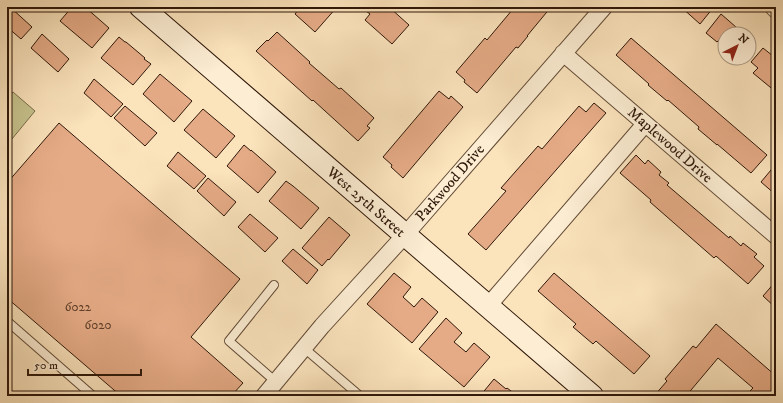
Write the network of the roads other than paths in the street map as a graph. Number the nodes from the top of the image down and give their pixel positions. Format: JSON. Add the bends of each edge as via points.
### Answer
{"nodes":[{"id":1,"x":141,"y":7,"type":"edge"},
{"id":2,"x":604,"y":7,"type":"edge"},
{"id":3,"x":773,"y":7,"type":"edge"},
{"id":4,"x":776,"y":10,"type":"edge"},
{"id":5,"x":563,"y":53,"type":"junction"},
{"id":6,"x":645,"y":124,"type":"junction"},
{"id":7,"x":405,"y":235,"type":"junction"},
{"id":8,"x":776,"y":236,"type":"edge"},
{"id":9,"x":274,"y":285,"type":"dead end"},
{"id":10,"x":488,"y":306,"type":"junction"},
{"id":11,"x":7,"y":321,"type":"edge"},
{"id":12,"x":304,"y":348,"type":"junction"},
{"id":13,"x":276,"y":382,"type":"junction"},
{"id":14,"x":93,"y":396,"type":"edge"},
{"id":15,"x":264,"y":396,"type":"edge"},
{"id":16,"x":360,"y":396,"type":"edge"},
{"id":17,"x":592,"y":396,"type":"edge"}],
"edges":[{"from":1,"to":7,"type":"street","name":"West 25th Street"},
{"from":2,"to":5,"type":"street","name":"Parkwood Drive"},
{"from":3,"to":4,"type":"street"},
{"from":5,"to":6,"type":"street","name":"Maplewood Drive"},
{"from":5,"to":7,"type":"street","name":"Parkwood Drive"},
{"from":6,"to":8,"type":"street","name":"Maplewood Drive"},
{"from":6,"to":10,"type":"street"},
{"from":7,"to":10,"type":"street","name":"West 25th Street"},
{"from":7,"to":12,"type":"street","name":"Parkwood Drive"},
{"from":9,"to":13,"type":"lane","via":[[229,341]]},
{"from":10,"to":17,"type":"street","name":"West 25th Street"},
{"from":11,"to":14,"type":"lane"},
{"from":12,"to":13,"type":"street","name":"Parkwood Drive"},
{"from":12,"to":16,"type":"lane"},
{"from":13,"to":15,"type":"street","name":"Parkwood Drive"}]}
